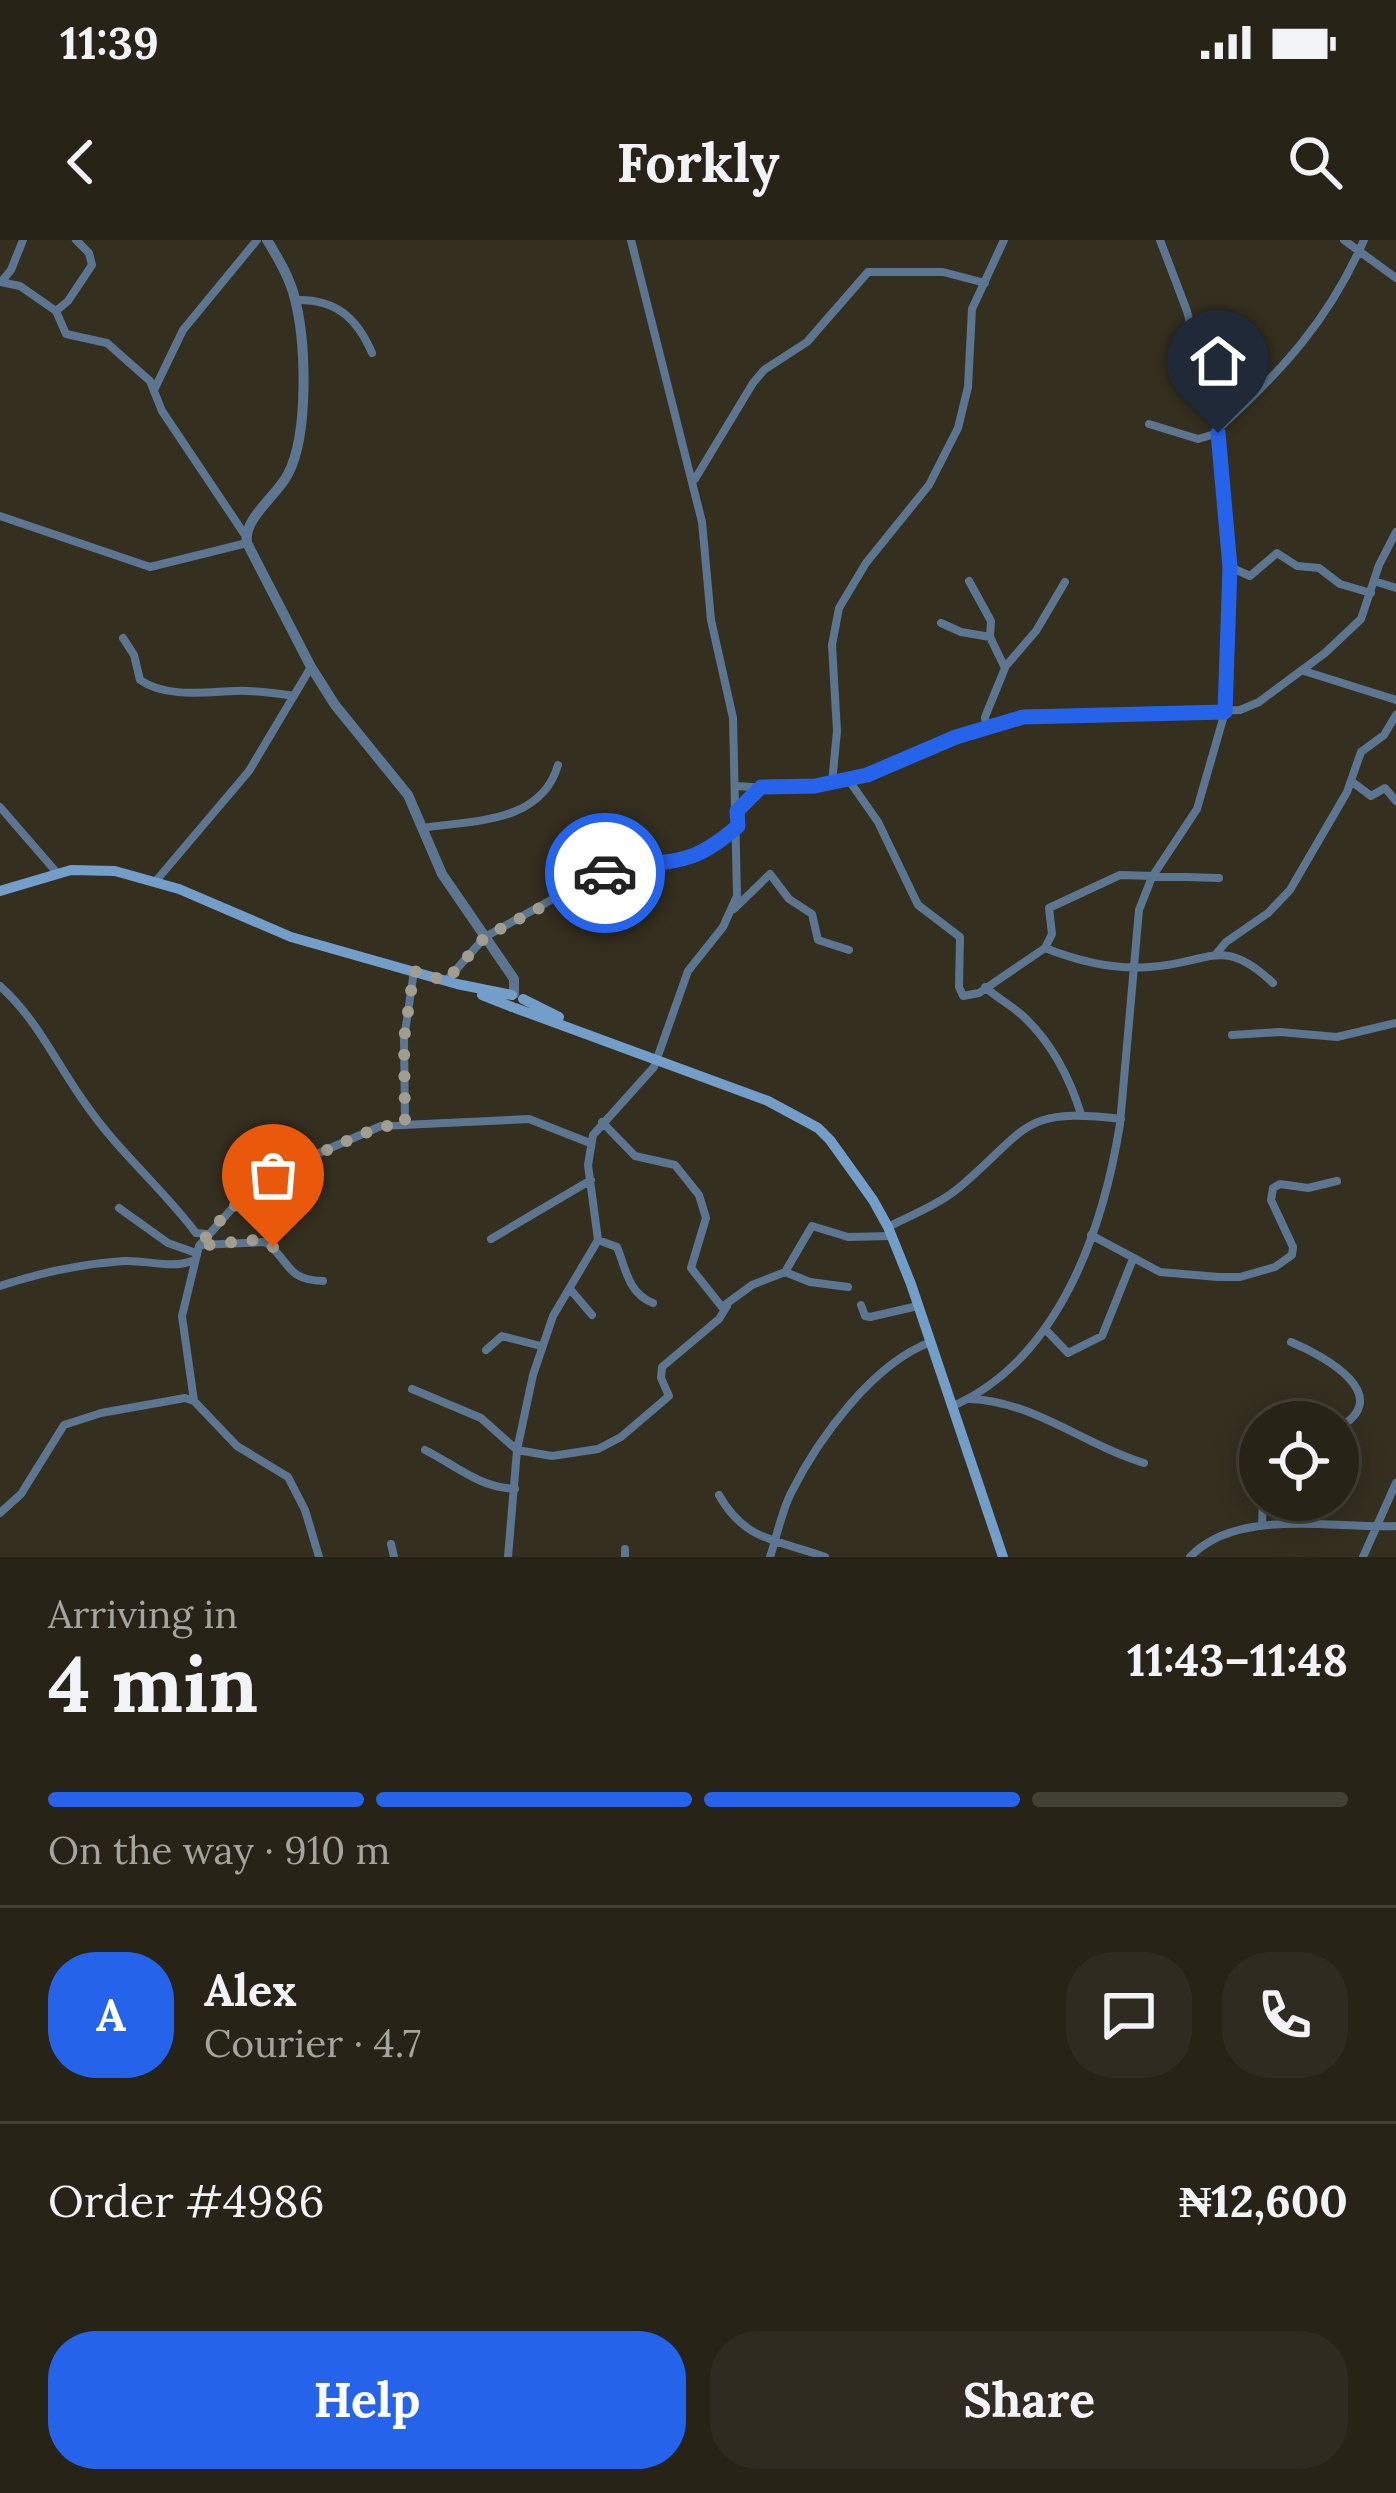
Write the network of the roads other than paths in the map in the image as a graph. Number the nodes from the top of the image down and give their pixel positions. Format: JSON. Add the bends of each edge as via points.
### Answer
{"nodes":[{"id":1,"x":23,"y":240,"type":"edge"},
{"id":2,"x":76,"y":240,"type":"edge"},
{"id":3,"x":257,"y":240,"type":"edge"},
{"id":4,"x":267,"y":240,"type":"edge"},
{"id":5,"x":631,"y":240,"type":"edge"},
{"id":6,"x":1004,"y":240,"type":"edge"},
{"id":7,"x":1160,"y":240,"type":"edge"},
{"id":8,"x":1344,"y":240,"type":"edge"},
{"id":9,"x":1364,"y":240,"type":"edge"},
{"id":10,"x":1358,"y":253,"type":"junction"},
{"id":11,"x":1396,"y":278,"type":"edge"},
{"id":12,"x":0,"y":282,"type":"edge"},
{"id":13,"x":985,"y":283,"type":"junction"},
{"id":14,"x":296,"y":301,"type":"junction"},
{"id":15,"x":56,"y":310,"type":"junction"},
{"id":16,"x":372,"y":353,"type":"dead end"},
{"id":17,"x":155,"y":389,"type":"junction"},
{"id":18,"x":1149,"y":424,"type":"dead end"},
{"id":19,"x":1218,"y":431,"type":"junction"},
{"id":20,"x":694,"y":480,"type":"junction"},
{"id":21,"x":0,"y":516,"type":"edge"},
{"id":22,"x":1396,"y":532,"type":"edge"},
{"id":23,"x":246,"y":539,"type":"junction"},
{"id":24,"x":1230,"y":567,"type":"junction"},
{"id":25,"x":969,"y":581,"type":"dead end"},
{"id":26,"x":1374,"y":581,"type":"junction"},
{"id":27,"x":1065,"y":582,"type":"dead end"},
{"id":28,"x":1396,"y":588,"type":"edge"},
{"id":29,"x":1371,"y":593,"type":"junction"},
{"id":30,"x":941,"y":623,"type":"dead end"},
{"id":31,"x":990,"y":637,"type":"junction"},
{"id":32,"x":123,"y":638,"type":"dead end"},
{"id":33,"x":311,"y":667,"type":"junction"},
{"id":34,"x":1005,"y":668,"type":"junction"},
{"id":35,"x":1303,"y":670,"type":"junction"},
{"id":36,"x":294,"y":696,"type":"junction"},
{"id":37,"x":1396,"y":700,"type":"edge"},
{"id":38,"x":1225,"y":712,"type":"junction"},
{"id":39,"x":1396,"y":716,"type":"edge"},
{"id":40,"x":986,"y":726,"type":"junction"},
{"id":41,"x":558,"y":765,"type":"dead end"},
{"id":42,"x":848,"y":779,"type":"junction"},
{"id":43,"x":832,"y":782,"type":"junction"},
{"id":44,"x":1351,"y":782,"type":"junction"},
{"id":45,"x":736,"y":787,"type":"junction"},
{"id":46,"x":761,"y":787,"type":"junction"},
{"id":47,"x":1396,"y":801,"type":"edge"},
{"id":48,"x":0,"y":808,"type":"edge"},
{"id":49,"x":737,"y":811,"type":"junction"},
{"id":50,"x":738,"y":826,"type":"junction"},
{"id":51,"x":422,"y":828,"type":"junction"},
{"id":52,"x":58,"y":874,"type":"junction"},
{"id":53,"x":1152,"y":877,"type":"junction"},
{"id":54,"x":1219,"y":878,"type":"dead end"},
{"id":55,"x":155,"y":882,"type":"junction"},
{"id":56,"x":0,"y":891,"type":"edge"},
{"id":57,"x":733,"y":910,"type":"junction"},
{"id":58,"x":485,"y":937,"type":"junction"},
{"id":59,"x":1046,"y":948,"type":"junction"},
{"id":60,"x":849,"y":950,"type":"dead end"},
{"id":61,"x":1215,"y":956,"type":"junction"},
{"id":62,"x":1136,"y":967,"type":"junction"},
{"id":63,"x":414,"y":971,"type":"junction"},
{"id":64,"x":452,"y":983,"type":"junction"},
{"id":65,"x":1274,"y":983,"type":"dead end"},
{"id":66,"x":0,"y":986,"type":"edge"},
{"id":67,"x":985,"y":987,"type":"junction"},
{"id":68,"x":516,"y":1000,"type":"junction"},
{"id":69,"x":1396,"y":1023,"type":"edge"},
{"id":70,"x":1232,"y":1035,"type":"dead end"},
{"id":71,"x":658,"y":1058,"type":"junction"},
{"id":72,"x":1081,"y":1114,"type":"junction"},
{"id":73,"x":1121,"y":1119,"type":"junction"},
{"id":74,"x":602,"y":1122,"type":"junction"},
{"id":75,"x":405,"y":1123,"type":"junction"},
{"id":76,"x":590,"y":1143,"type":"junction"},
{"id":77,"x":591,"y":1180,"type":"junction"},
{"id":78,"x":1337,"y":1181,"type":"dead end"},
{"id":79,"x":119,"y":1208,"type":"dead end"},
{"id":80,"x":890,"y":1232,"type":"junction"},
{"id":81,"x":207,"y":1234,"type":"junction"},
{"id":82,"x":1091,"y":1235,"type":"junction"},
{"id":83,"x":491,"y":1238,"type":"dead end"},
{"id":84,"x":598,"y":1240,"type":"junction"},
{"id":85,"x":196,"y":1253,"type":"junction"},
{"id":86,"x":1133,"y":1259,"type":"junction"},
{"id":87,"x":785,"y":1272,"type":"junction"},
{"id":88,"x":323,"y":1281,"type":"dead end"},
{"id":89,"x":0,"y":1286,"type":"edge"},
{"id":90,"x":848,"y":1287,"type":"dead end"},
{"id":91,"x":570,"y":1288,"type":"junction"},
{"id":92,"x":653,"y":1303,"type":"dead end"},
{"id":93,"x":861,"y":1305,"type":"dead end"},
{"id":94,"x":727,"y":1306,"type":"junction"},
{"id":95,"x":918,"y":1306,"type":"junction"},
{"id":96,"x":592,"y":1315,"type":"dead end"},
{"id":97,"x":1045,"y":1329,"type":"junction"},
{"id":98,"x":931,"y":1342,"type":"junction"},
{"id":99,"x":1292,"y":1342,"type":"dead end"},
{"id":100,"x":541,"y":1346,"type":"junction"},
{"id":101,"x":486,"y":1350,"type":"dead end"},
{"id":102,"x":412,"y":1389,"type":"dead end"},
{"id":103,"x":194,"y":1400,"type":"junction"},
{"id":104,"x":968,"y":1400,"type":"junction"},
{"id":105,"x":953,"y":1406,"type":"junction"},
{"id":106,"x":1359,"y":1417,"type":"edge"},
{"id":107,"x":425,"y":1450,"type":"dead end"},
{"id":108,"x":517,"y":1450,"type":"junction"},
{"id":109,"x":1144,"y":1462,"type":"dead end"},
{"id":110,"x":1396,"y":1483,"type":"edge"},
{"id":111,"x":515,"y":1489,"type":"junction"},
{"id":112,"x":719,"y":1495,"type":"dead end"},
{"id":113,"x":0,"y":1513,"type":"edge"},
{"id":114,"x":1262,"y":1521,"type":"edge"},
{"id":115,"x":1262,"y":1526,"type":"junction"},
{"id":116,"x":1396,"y":1526,"type":"edge"},
{"id":117,"x":1376,"y":1527,"type":"junction"},
{"id":118,"x":391,"y":1544,"type":"dead end"},
{"id":119,"x":774,"y":1544,"type":"junction"},
{"id":120,"x":320,"y":1557,"type":"edge"},
{"id":121,"x":394,"y":1557,"type":"edge"},
{"id":122,"x":508,"y":1557,"type":"edge"},
{"id":123,"x":770,"y":1557,"type":"edge"},
{"id":124,"x":825,"y":1557,"type":"edge"},
{"id":125,"x":1003,"y":1557,"type":"edge"},
{"id":126,"x":1190,"y":1557,"type":"edge"},
{"id":127,"x":1364,"y":1557,"type":"edge"}],
"edges":[{"from":1,"to":12,"type":"street"},
{"from":2,"to":15,"type":"street","via":[[92,266]]},
{"from":3,"to":17,"type":"street","via":[[184,330]]},
{"from":4,"to":14,"type":"street"},
{"from":5,"to":20,"type":"street"},
{"from":6,"to":13,"type":"street"},
{"from":7,"to":19,"type":"street"},
{"from":8,"to":10,"type":"street"},
{"from":9,"to":10,"type":"street"},
{"from":10,"to":11,"type":"street"},
{"from":10,"to":19,"type":"street","via":[[1315,328]]},
{"from":12,"to":15,"type":"street"},
{"from":13,"to":20,"type":"street","via":[[943,272],[868,272],[806,342],[753,382]]},
{"from":13,"to":43,"type":"street","via":[[972,309],[958,428],[929,485],[839,608]]},
{"from":14,"to":16,"type":"street","via":[[324,302],[356,322]]},
{"from":14,"to":23,"type":"street","via":[[302,379],[295,461]]},
{"from":15,"to":17,"type":"street","via":[[66,334],[107,343]]},
{"from":17,"to":23,"type":"street"},
{"from":18,"to":19,"type":"street","via":[[1198,439]]},
{"from":19,"to":24,"type":"street"},
{"from":20,"to":45,"type":"street","via":[[733,718]]},
{"from":21,"to":23,"type":"street","via":[[150,567]]},
{"from":22,"to":26,"type":"street"},
{"from":23,"to":33,"type":"street"},
{"from":24,"to":29,"type":"street","via":[[1250,576],[1275,553]]},
{"from":24,"to":38,"type":"street"},
{"from":25,"to":31,"type":"street"},
{"from":26,"to":28,"type":"street"},
{"from":26,"to":29,"type":"street"},
{"from":27,"to":34,"type":"street"},
{"from":29,"to":35,"type":"street","via":[[1361,619]]},
{"from":30,"to":31,"type":"street"},
{"from":31,"to":34,"type":"street"},
{"from":32,"to":36,"type":"street","via":[[148,685]]},
{"from":33,"to":36,"type":"street"},
{"from":33,"to":51,"type":"street","via":[[408,795]]},
{"from":34,"to":40,"type":"street"},
{"from":35,"to":37,"type":"street"},
{"from":35,"to":38,"type":"street","via":[[1258,702]]},
{"from":36,"to":55,"type":"street","via":[[249,771]]},
{"from":38,"to":40,"type":"street","via":[[1040,714]]},
{"from":38,"to":53,"type":"street","via":[[1197,809]]},
{"from":39,"to":44,"type":"street","via":[[1361,752]]},
{"from":40,"to":42,"type":"street"},
{"from":41,"to":51,"type":"street","via":[[552,786],[524,811]]},
{"from":42,"to":43,"type":"street"},
{"from":42,"to":67,"type":"street","via":[[918,905],[960,937],[963,996]]},
{"from":43,"to":46,"type":"street"},
{"from":44,"to":47,"type":"street","via":[[1371,796],[1385,788]]},
{"from":44,"to":61,"type":"street","via":[[1289,890]]},
{"from":45,"to":46,"type":"street"},
{"from":45,"to":49,"type":"street"},
{"from":46,"to":49,"type":"street"},
{"from":48,"to":52,"type":"street"},
{"from":49,"to":50,"type":"street"},
{"from":50,"to":57,"type":"street"},
{"from":50,"to":58,"type":"street","via":[[701,854],[610,872]]},
{"from":51,"to":58,"type":"street"},
{"from":52,"to":55,"type":"main road","via":[[94,869]]},
{"from":52,"to":56,"type":"main road"},
{"from":53,"to":54,"type":"street"},
{"from":53,"to":59,"type":"street","via":[[1120,875],[1052,906]]},
{"from":53,"to":62,"type":"street","via":[[1139,910]]},
{"from":55,"to":63,"type":"main road","via":[[268,930]]},
{"from":57,"to":60,"type":"street","via":[[770,874],[812,914],[818,940]]},
{"from":57,"to":71,"type":"street","via":[[688,971]]},
{"from":58,"to":64,"type":"street"},
{"from":58,"to":68,"type":"street","via":[[524,992]]},
{"from":59,"to":62,"type":"street","via":[[1087,963]]},
{"from":59,"to":67,"type":"street"},
{"from":61,"to":62,"type":"street"},
{"from":61,"to":65,"type":"street","via":[[1240,956]]},
{"from":62,"to":73,"type":"street"},
{"from":63,"to":64,"type":"main road"},
{"from":63,"to":75,"type":"street"},
{"from":64,"to":68,"type":"main road"},
{"from":66,"to":81,"type":"street","via":[[28,1013],[130,1161],[196,1233]]},
{"from":67,"to":72,"type":"street","via":[[1043,1039]]},
{"from":68,"to":71,"type":"main road"},
{"from":69,"to":70,"type":"street","via":[[1337,1037]]},
{"from":71,"to":74,"type":"street"},
{"from":71,"to":80,"type":"main road","via":[[818,1128]]},
{"from":72,"to":73,"type":"street"},
{"from":72,"to":80,"type":"street","via":[[1037,1120],[952,1193]]},
{"from":73,"to":82,"type":"street"},
{"from":74,"to":76,"type":"street"},
{"from":74,"to":94,"type":"street","via":[[635,1156],[675,1166],[699,1195],[706,1218],[691,1268]]},
{"from":75,"to":76,"type":"street","via":[[529,1119]]},
{"from":75,"to":81,"type":"street","via":[[366,1131],[280,1170]]},
{"from":76,"to":77,"type":"street"},
{"from":77,"to":83,"type":"street"},
{"from":77,"to":84,"type":"street"},
{"from":78,"to":86,"type":"street","via":[[1274,1187],[1271,1200],[1292,1256],[1258,1274],[1160,1272]]},
{"from":79,"to":85,"type":"street"},
{"from":80,"to":87,"type":"street","via":[[848,1237],[812,1226]]},
{"from":80,"to":95,"type":"main road"},
{"from":81,"to":85,"type":"street"},
{"from":82,"to":86,"type":"street"},
{"from":82,"to":97,"type":"street"},
{"from":84,"to":91,"type":"street"},
{"from":84,"to":92,"type":"street","via":[[617,1246],[631,1285]]},
{"from":85,"to":88,"type":"street","via":[[265,1242],[298,1277]]},
{"from":85,"to":89,"type":"street","via":[[180,1265],[70,1265]]},
{"from":85,"to":103,"type":"street","via":[[182,1316]]},
{"from":86,"to":97,"type":"street","via":[[1102,1336],[1068,1353]]},
{"from":87,"to":90,"type":"street"},
{"from":87,"to":94,"type":"street"},
{"from":91,"to":96,"type":"street"},
{"from":91,"to":100,"type":"street"},
{"from":93,"to":95,"type":"street","via":[[870,1318]]},
{"from":94,"to":108,"type":"street","via":[[662,1367],[668,1396],[622,1437],[579,1454]]},
{"from":95,"to":98,"type":"main road"},
{"from":97,"to":104,"type":"street"},
{"from":98,"to":105,"type":"main road"},
{"from":98,"to":119,"type":"street","via":[[898,1356],[845,1413],[791,1492]]},
{"from":99,"to":106,"type":"street","via":[[1355,1372],[1368,1388]]},
{"from":100,"to":101,"type":"street","via":[[502,1336]]},
{"from":100,"to":108,"type":"street"},
{"from":102,"to":108,"type":"street","via":[[481,1418]]},
{"from":103,"to":113,"type":"street","via":[[64,1425]]},
{"from":103,"to":120,"type":"street","via":[[237,1446],[288,1477]]},
{"from":104,"to":105,"type":"street"},
{"from":104,"to":109,"type":"street","via":[[1007,1403]]},
{"from":105,"to":125,"type":"main road"},
{"from":107,"to":111,"type":"street","via":[[490,1487]]},
{"from":108,"to":111,"type":"street"},
{"from":110,"to":117,"type":"street"},
{"from":111,"to":122,"type":"street"},
{"from":112,"to":119,"type":"street","via":[[729,1514]]},
{"from":114,"to":115,"type":"street"},
{"from":115,"to":117,"type":"street"},
{"from":115,"to":126,"type":"street","via":[[1236,1528]]},
{"from":116,"to":117,"type":"street"},
{"from":117,"to":127,"type":"street"},
{"from":118,"to":121,"type":"street"},
{"from":119,"to":123,"type":"street"},
{"from":119,"to":124,"type":"street"}]}
